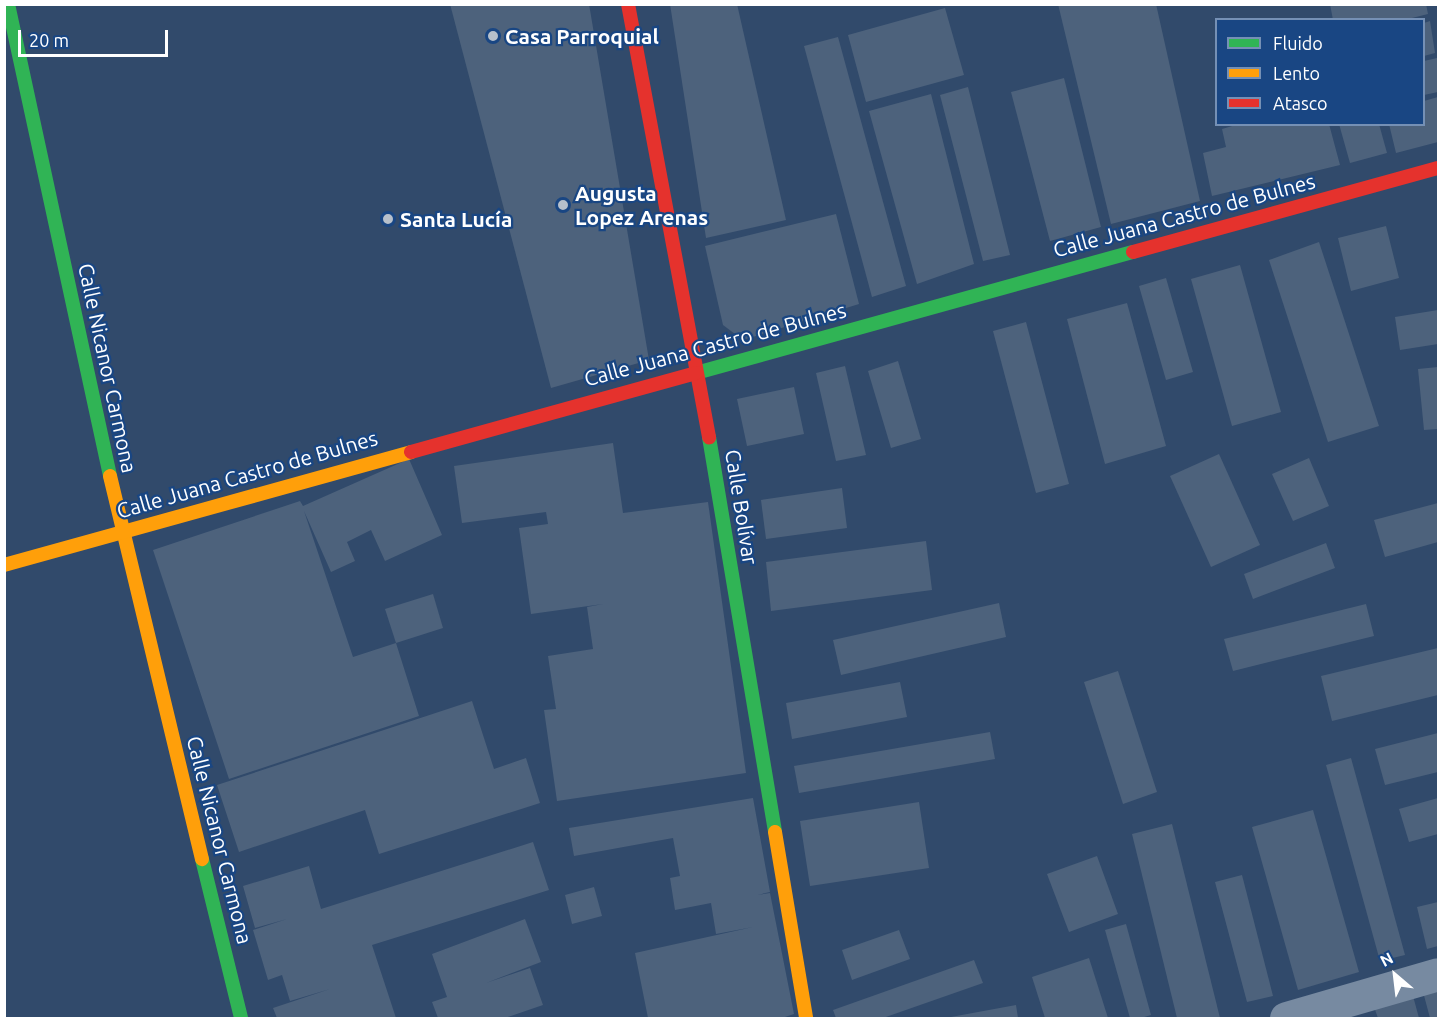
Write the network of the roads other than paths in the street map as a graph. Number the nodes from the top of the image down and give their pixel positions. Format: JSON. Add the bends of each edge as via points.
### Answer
{"nodes":[{"id":1,"x":8,"y":4,"type":"edge"},
{"id":2,"x":628,"y":4,"type":"edge"},
{"id":3,"x":1438,"y":168,"type":"edge"},
{"id":4,"x":698,"y":370,"type":"junction"},
{"id":5,"x":122,"y":531,"type":"junction"},
{"id":6,"x":4,"y":565,"type":"edge"},
{"id":7,"x":1438,"y":974,"type":"edge"},
{"id":8,"x":242,"y":1018,"type":"edge"},
{"id":9,"x":806,"y":1018,"type":"edge"},
{"id":10,"x":1286,"y":1018,"type":"edge"}],
"edges":[{"from":1,"to":5,"type":"street","name":"Calle Nicanor Carmona"},
{"from":2,"to":4,"type":"street","name":"Calle Bolívar"},
{"from":3,"to":4,"type":"street","name":"Calle Juana Castro de Bulnes"},
{"from":4,"to":5,"type":"street","name":"Calle Juana Castro de Bulnes"},
{"from":4,"to":9,"type":"street","name":"Calle Bolívar"},
{"from":5,"to":6,"type":"street","name":"Calle Juana Castro de Bulnes"},
{"from":5,"to":8,"type":"street","name":"Calle Nicanor Carmona"},
{"from":7,"to":10,"type":"street"}]}
